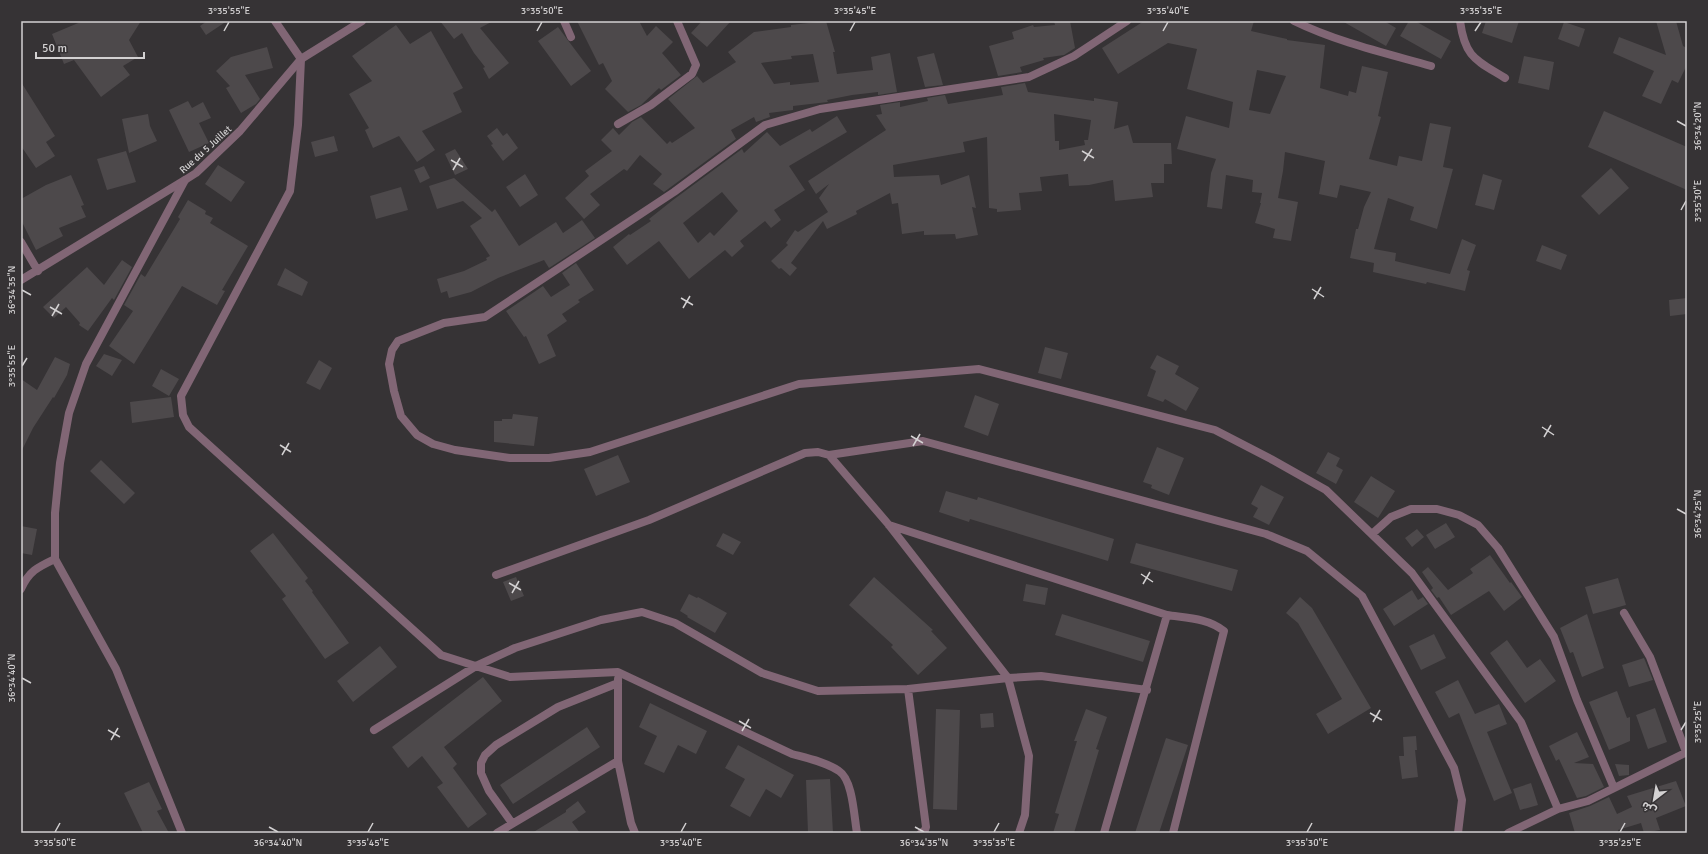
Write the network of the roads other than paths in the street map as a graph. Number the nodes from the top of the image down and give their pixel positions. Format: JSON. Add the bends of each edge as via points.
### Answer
{"nodes":[{"id":1,"x":275,"y":21,"type":"edge"},
{"id":2,"x":362,"y":21,"type":"edge"},
{"id":3,"x":564,"y":21,"type":"edge"},
{"id":4,"x":677,"y":21,"type":"edge"},
{"id":5,"x":1127,"y":21,"type":"edge"},
{"id":6,"x":1294,"y":21,"type":"edge"},
{"id":7,"x":1460,"y":21,"type":"edge"},
{"id":8,"x":571,"y":37,"type":"dead end"},
{"id":9,"x":301,"y":59,"type":"junction"},
{"id":10,"x":1431,"y":66,"type":"dead end"},
{"id":11,"x":1505,"y":78,"type":"dead end"},
{"id":12,"x":618,"y":124,"type":"dead end"},
{"id":13,"x":185,"y":180,"type":"junction"},
{"id":14,"x":21,"y":242,"type":"edge"},
{"id":15,"x":38,"y":271,"type":"junction"},
{"id":16,"x":21,"y":280,"type":"edge"},
{"id":17,"x":828,"y":455,"type":"junction"},
{"id":18,"x":889,"y":525,"type":"junction"},
{"id":19,"x":1372,"y":534,"type":"junction"},
{"id":20,"x":55,"y":559,"type":"junction"},
{"id":21,"x":496,"y":574,"type":"dead end"},
{"id":22,"x":21,"y":589,"type":"edge"},
{"id":23,"x":1624,"y":613,"type":"dead end"},
{"id":24,"x":1167,"y":615,"type":"junction"},
{"id":25,"x":476,"y":666,"type":"junction"},
{"id":26,"x":618,"y":672,"type":"junction"},
{"id":27,"x":1008,"y":678,"type":"junction"},
{"id":28,"x":618,"y":683,"type":"junction"},
{"id":29,"x":908,"y":689,"type":"junction"},
{"id":30,"x":1147,"y":690,"type":"junction"},
{"id":31,"x":374,"y":730,"type":"dead end"},
{"id":32,"x":1687,"y":752,"type":"edge"},
{"id":33,"x":618,"y":760,"type":"junction"},
{"id":34,"x":1614,"y":788,"type":"junction"},
{"id":35,"x":1558,"y":808,"type":"junction"},
{"id":36,"x":512,"y":823,"type":"junction"},
{"id":37,"x":182,"y":833,"type":"edge"},
{"id":38,"x":497,"y":833,"type":"edge"},
{"id":39,"x":635,"y":833,"type":"edge"},
{"id":40,"x":856,"y":833,"type":"edge"},
{"id":41,"x":921,"y":833,"type":"edge"},
{"id":42,"x":1019,"y":833,"type":"edge"},
{"id":43,"x":1104,"y":833,"type":"edge"},
{"id":44,"x":1173,"y":833,"type":"edge"},
{"id":45,"x":1458,"y":833,"type":"edge"},
{"id":46,"x":1508,"y":833,"type":"edge"}],
"edges":[{"from":1,"to":9,"type":"street"},
{"from":2,"to":9,"type":"street","name":"Rue du 5 Juillet"},
{"from":3,"to":8,"type":"street"},
{"from":4,"to":12,"type":"street","via":[[696,65],[695,69],[651,105]]},
{"from":5,"to":19,"type":"street","via":[[1074,56],[1030,77],[820,108],[765,125],[674,192],[485,317],[444,323],[398,341],[392,350],[389,364],[401,416],[417,435],[433,444],[510,458],[549,458],[590,452],[798,384],[979,369],[1215,430],[1326,490]]},
{"from":6,"to":10,"type":"street","via":[[1358,45]]},
{"from":7,"to":11,"type":"street","via":[[1467,50],[1478,61]]},
{"from":9,"to":13,"type":"street","name":"Rue du 5 Juillet","via":[[240,131],[196,173]]},
{"from":9,"to":25,"type":"street","via":[[298,125],[290,191],[181,396],[183,415],[189,427],[441,655]]},
{"from":13,"to":15,"type":"street","name":"Rue du 5 Juillet"},
{"from":13,"to":20,"type":"street","via":[[86,364],[69,413],[58,477]]},
{"from":14,"to":15,"type":"street"},
{"from":15,"to":16,"type":"street","name":"Rue du 5 Juillet"},
{"from":17,"to":18,"type":"street"},
{"from":17,"to":21,"type":"street","via":[[818,452],[805,453],[649,520]]},
{"from":17,"to":45,"type":"street","via":[[923,441],[1266,534],[1307,551],[1362,596],[1454,768],[1462,800]]},
{"from":18,"to":24,"type":"street"},
{"from":18,"to":27,"type":"street"},
{"from":19,"to":34,"type":"street","via":[[1391,517],[1411,509],[1437,509],[1459,515],[1478,525],[1498,548],[1554,637]]},
{"from":19,"to":35,"type":"street","via":[[1412,572],[1521,722]]},
{"from":20,"to":22,"type":"street","via":[[34,569]]},
{"from":20,"to":37,"type":"street","via":[[116,669]]},
{"from":23,"to":32,"type":"street","via":[[1650,657]]},
{"from":24,"to":30,"type":"street"},
{"from":24,"to":44,"type":"street","via":[[1205,621],[1224,631]]},
{"from":25,"to":26,"type":"street","via":[[510,677]]},
{"from":25,"to":29,"type":"street","via":[[515,648],[602,620],[642,612],[675,624],[762,673],[818,691]]},
{"from":25,"to":31,"type":"street"},
{"from":26,"to":28,"type":"street"},
{"from":26,"to":40,"type":"street","via":[[792,754],[840,771],[849,787]]},
{"from":27,"to":29,"type":"street"},
{"from":27,"to":30,"type":"street","via":[[1041,676]]},
{"from":27,"to":42,"type":"street","via":[[1029,756],[1025,815]]},
{"from":28,"to":33,"type":"street"},
{"from":28,"to":36,"type":"street","via":[[558,706],[496,745],[485,755],[481,763],[481,773],[489,791]]},
{"from":29,"to":41,"type":"street","via":[[926,827]]},
{"from":30,"to":43,"type":"street"},
{"from":32,"to":34,"type":"street"},
{"from":33,"to":36,"type":"street"},
{"from":33,"to":39,"type":"street"},
{"from":34,"to":35,"type":"street","via":[[1588,801]]},
{"from":35,"to":46,"type":"street"},
{"from":36,"to":38,"type":"street"}]}
